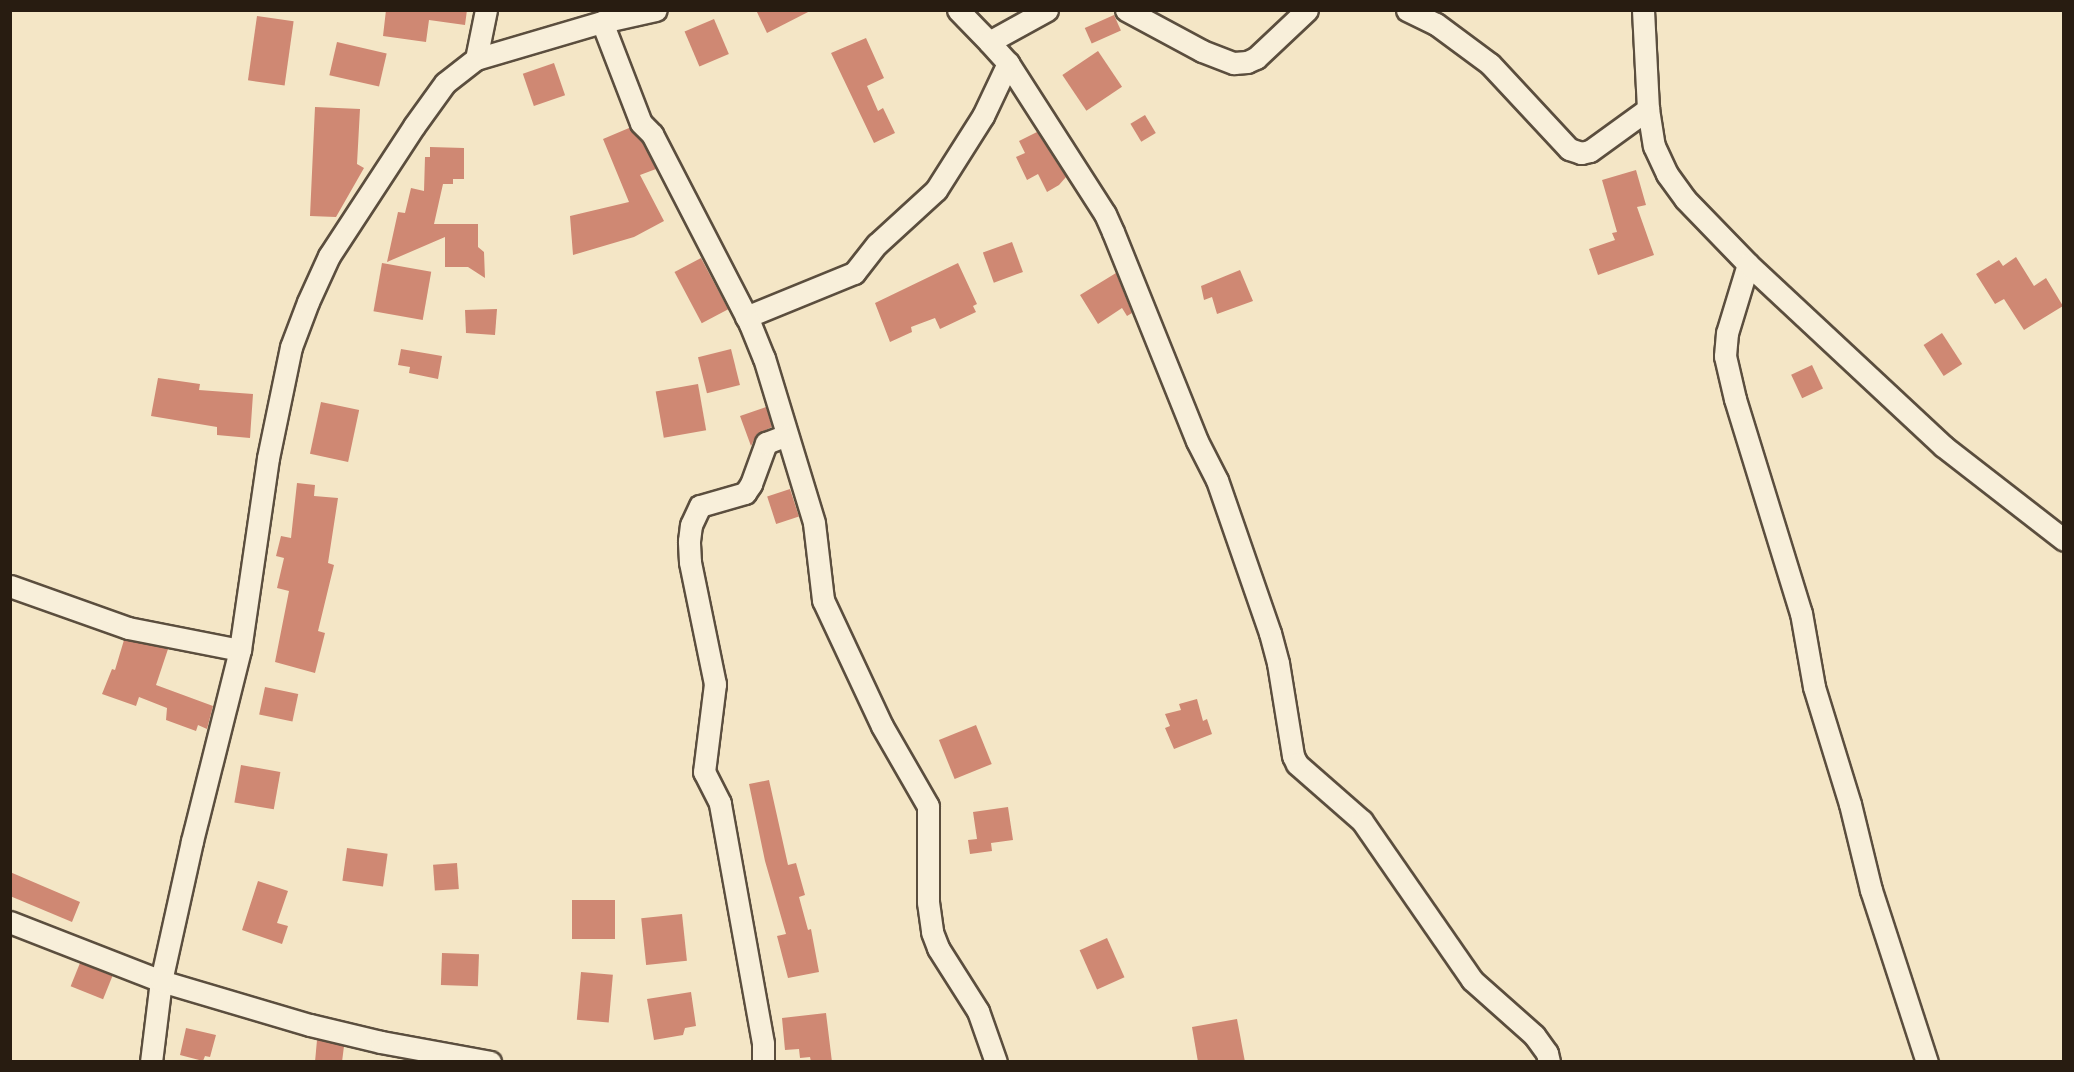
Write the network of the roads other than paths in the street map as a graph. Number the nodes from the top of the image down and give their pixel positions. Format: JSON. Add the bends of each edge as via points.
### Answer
{"nodes":[{"id":1,"x":486,"y":10,"type":"edge"},
{"id":2,"x":656,"y":10,"type":"edge"},
{"id":3,"x":958,"y":10,"type":"edge"},
{"id":4,"x":1047,"y":10,"type":"edge"},
{"id":5,"x":1126,"y":10,"type":"edge"},
{"id":6,"x":1307,"y":10,"type":"edge"},
{"id":7,"x":1407,"y":10,"type":"edge"},
{"id":8,"x":1643,"y":10,"type":"edge"},
{"id":9,"x":602,"y":22,"type":"junction"},
{"id":10,"x":989,"y":42,"type":"junction"},
{"id":11,"x":476,"y":59,"type":"junction"},
{"id":12,"x":1008,"y":63,"type":"junction"},
{"id":13,"x":1648,"y":109,"type":"junction"},
{"id":14,"x":1748,"y":264,"type":"junction"},
{"id":15,"x":746,"y":317,"type":"junction"},
{"id":16,"x":787,"y":435,"type":"junction"},
{"id":17,"x":2064,"y":540,"type":"edge"},
{"id":18,"x":10,"y":586,"type":"edge"},
{"id":19,"x":240,"y":650,"type":"junction"},
{"id":20,"x":10,"y":921,"type":"edge"},
{"id":21,"x":161,"y":981,"type":"junction"},
{"id":22,"x":151,"y":1062,"type":"edge"},
{"id":23,"x":490,"y":1062,"type":"edge"},
{"id":24,"x":763,"y":1062,"type":"edge"},
{"id":25,"x":996,"y":1062,"type":"edge"},
{"id":26,"x":1549,"y":1062,"type":"edge"},
{"id":27,"x":1927,"y":1062,"type":"edge"}],
"edges":[{"from":1,"to":11,"type":"street"},
{"from":2,"to":9,"type":"street"},
{"from":3,"to":10,"type":"street"},
{"from":4,"to":10,"type":"street"},
{"from":5,"to":6,"type":"street","via":[[1202,51],[1234,63],[1256,58]]},
{"from":7,"to":13,"type":"street","via":[[1436,24],[1490,64],[1569,148],[1581,153],[1590,151]]},
{"from":8,"to":13,"type":"street"},
{"from":9,"to":11,"type":"street"},
{"from":9,"to":15,"type":"street","via":[[641,123],[652,134]]},
{"from":10,"to":12,"type":"street"},
{"from":11,"to":19,"type":"street","via":[[445,83],[414,126],[328,256],[308,302],[291,346],[268,458]]},
{"from":12,"to":15,"type":"street","via":[[983,116],[936,190],[877,244],[854,273]]},
{"from":12,"to":26,"type":"street","via":[[1105,214],[1197,441],[1217,480],[1272,640],[1297,764],[1362,821],[1472,980],[1534,1035]]},
{"from":13,"to":14,"type":"street","via":[[1654,146],[1667,174]]},
{"from":14,"to":17,"type":"street","via":[[1943,446]]},
{"from":14,"to":27,"type":"street","via":[[1726,333],[1725,356],[1801,613],[1814,687],[1850,804],[1871,890]]},
{"from":15,"to":16,"type":"street","via":[[764,358]]},
{"from":16,"to":24,"type":"street","via":[[766,443],[745,493],[700,506],[689,541],[715,684],[704,772],[720,803],[763,1043]]},
{"from":16,"to":25,"type":"street","via":[[814,524],[823,600],[882,726],[928,806],[928,902],[932,932],[978,1011]]},
{"from":18,"to":19,"type":"street","via":[[128,628]]},
{"from":19,"to":21,"type":"street"},
{"from":20,"to":21,"type":"street"},
{"from":21,"to":22,"type":"street"},
{"from":21,"to":23,"type":"street","via":[[320,1027]]}]}
